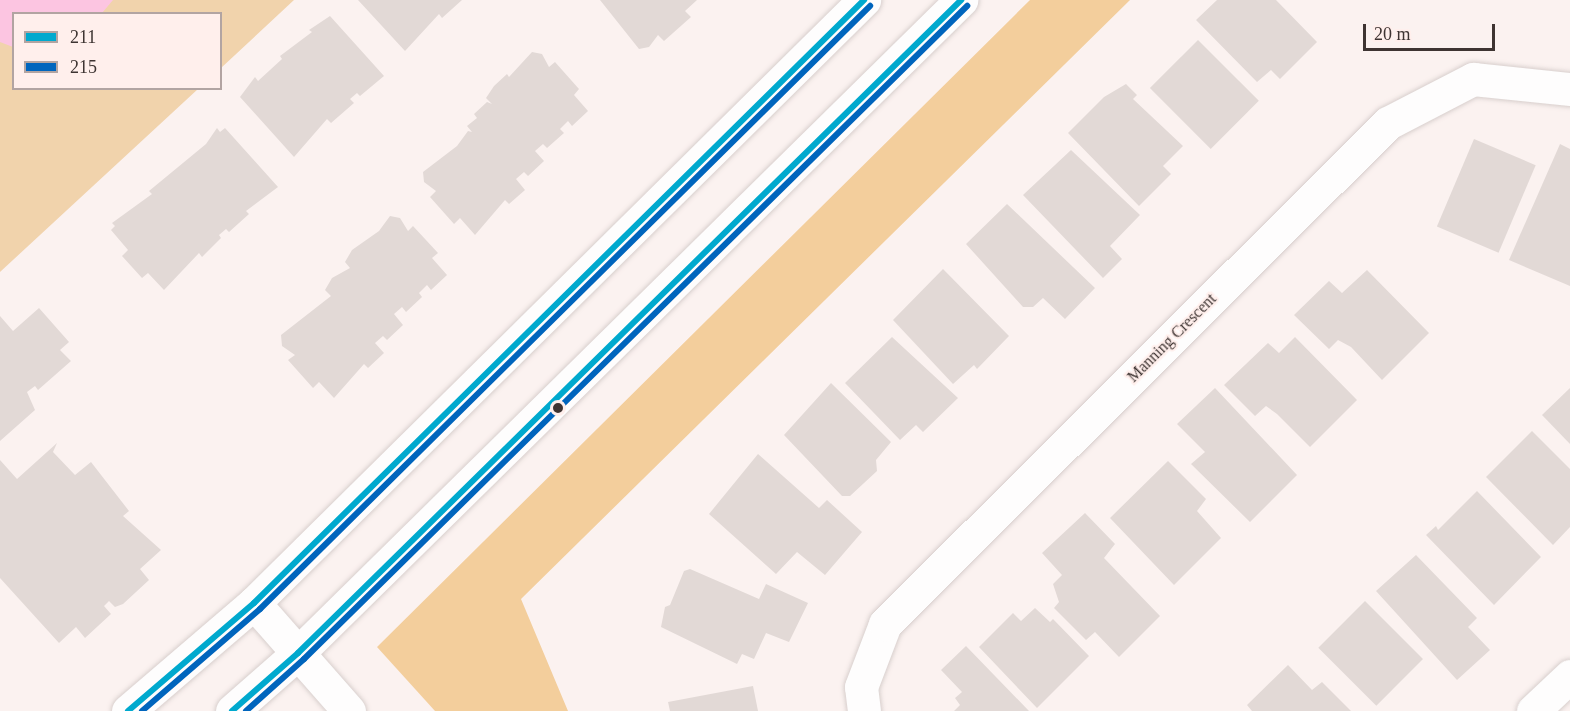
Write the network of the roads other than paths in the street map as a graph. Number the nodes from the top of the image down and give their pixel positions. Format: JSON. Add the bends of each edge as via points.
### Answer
{"nodes":[{"id":1,"x":864,"y":0,"type":"edge"},
{"id":2,"x":961,"y":0,"type":"edge"},
{"id":3,"x":1570,"y":89,"type":"edge"},
{"id":4,"x":254,"y":603,"type":"junction"},
{"id":5,"x":298,"y":653,"type":"junction"},
{"id":6,"x":1570,"y":676,"type":"edge"},
{"id":7,"x":128,"y":711,"type":"edge"},
{"id":8,"x":232,"y":711,"type":"edge"},
{"id":9,"x":349,"y":711,"type":"edge"},
{"id":10,"x":864,"y":711,"type":"edge"},
{"id":11,"x":1533,"y":711,"type":"edge"}],
"edges":[{"from":1,"to":4,"type":"main road"},
{"from":2,"to":5,"type":"main road"},
{"from":3,"to":10,"type":"main road","name":"Manning Crescent","via":[[1473,79],[1388,123],[885,624],[861,687]]},
{"from":4,"to":5,"type":"main road"},
{"from":4,"to":7,"type":"main road"},
{"from":5,"to":8,"type":"main road"},
{"from":5,"to":9,"type":"main road"},
{"from":6,"to":11,"type":"main road"}]}
